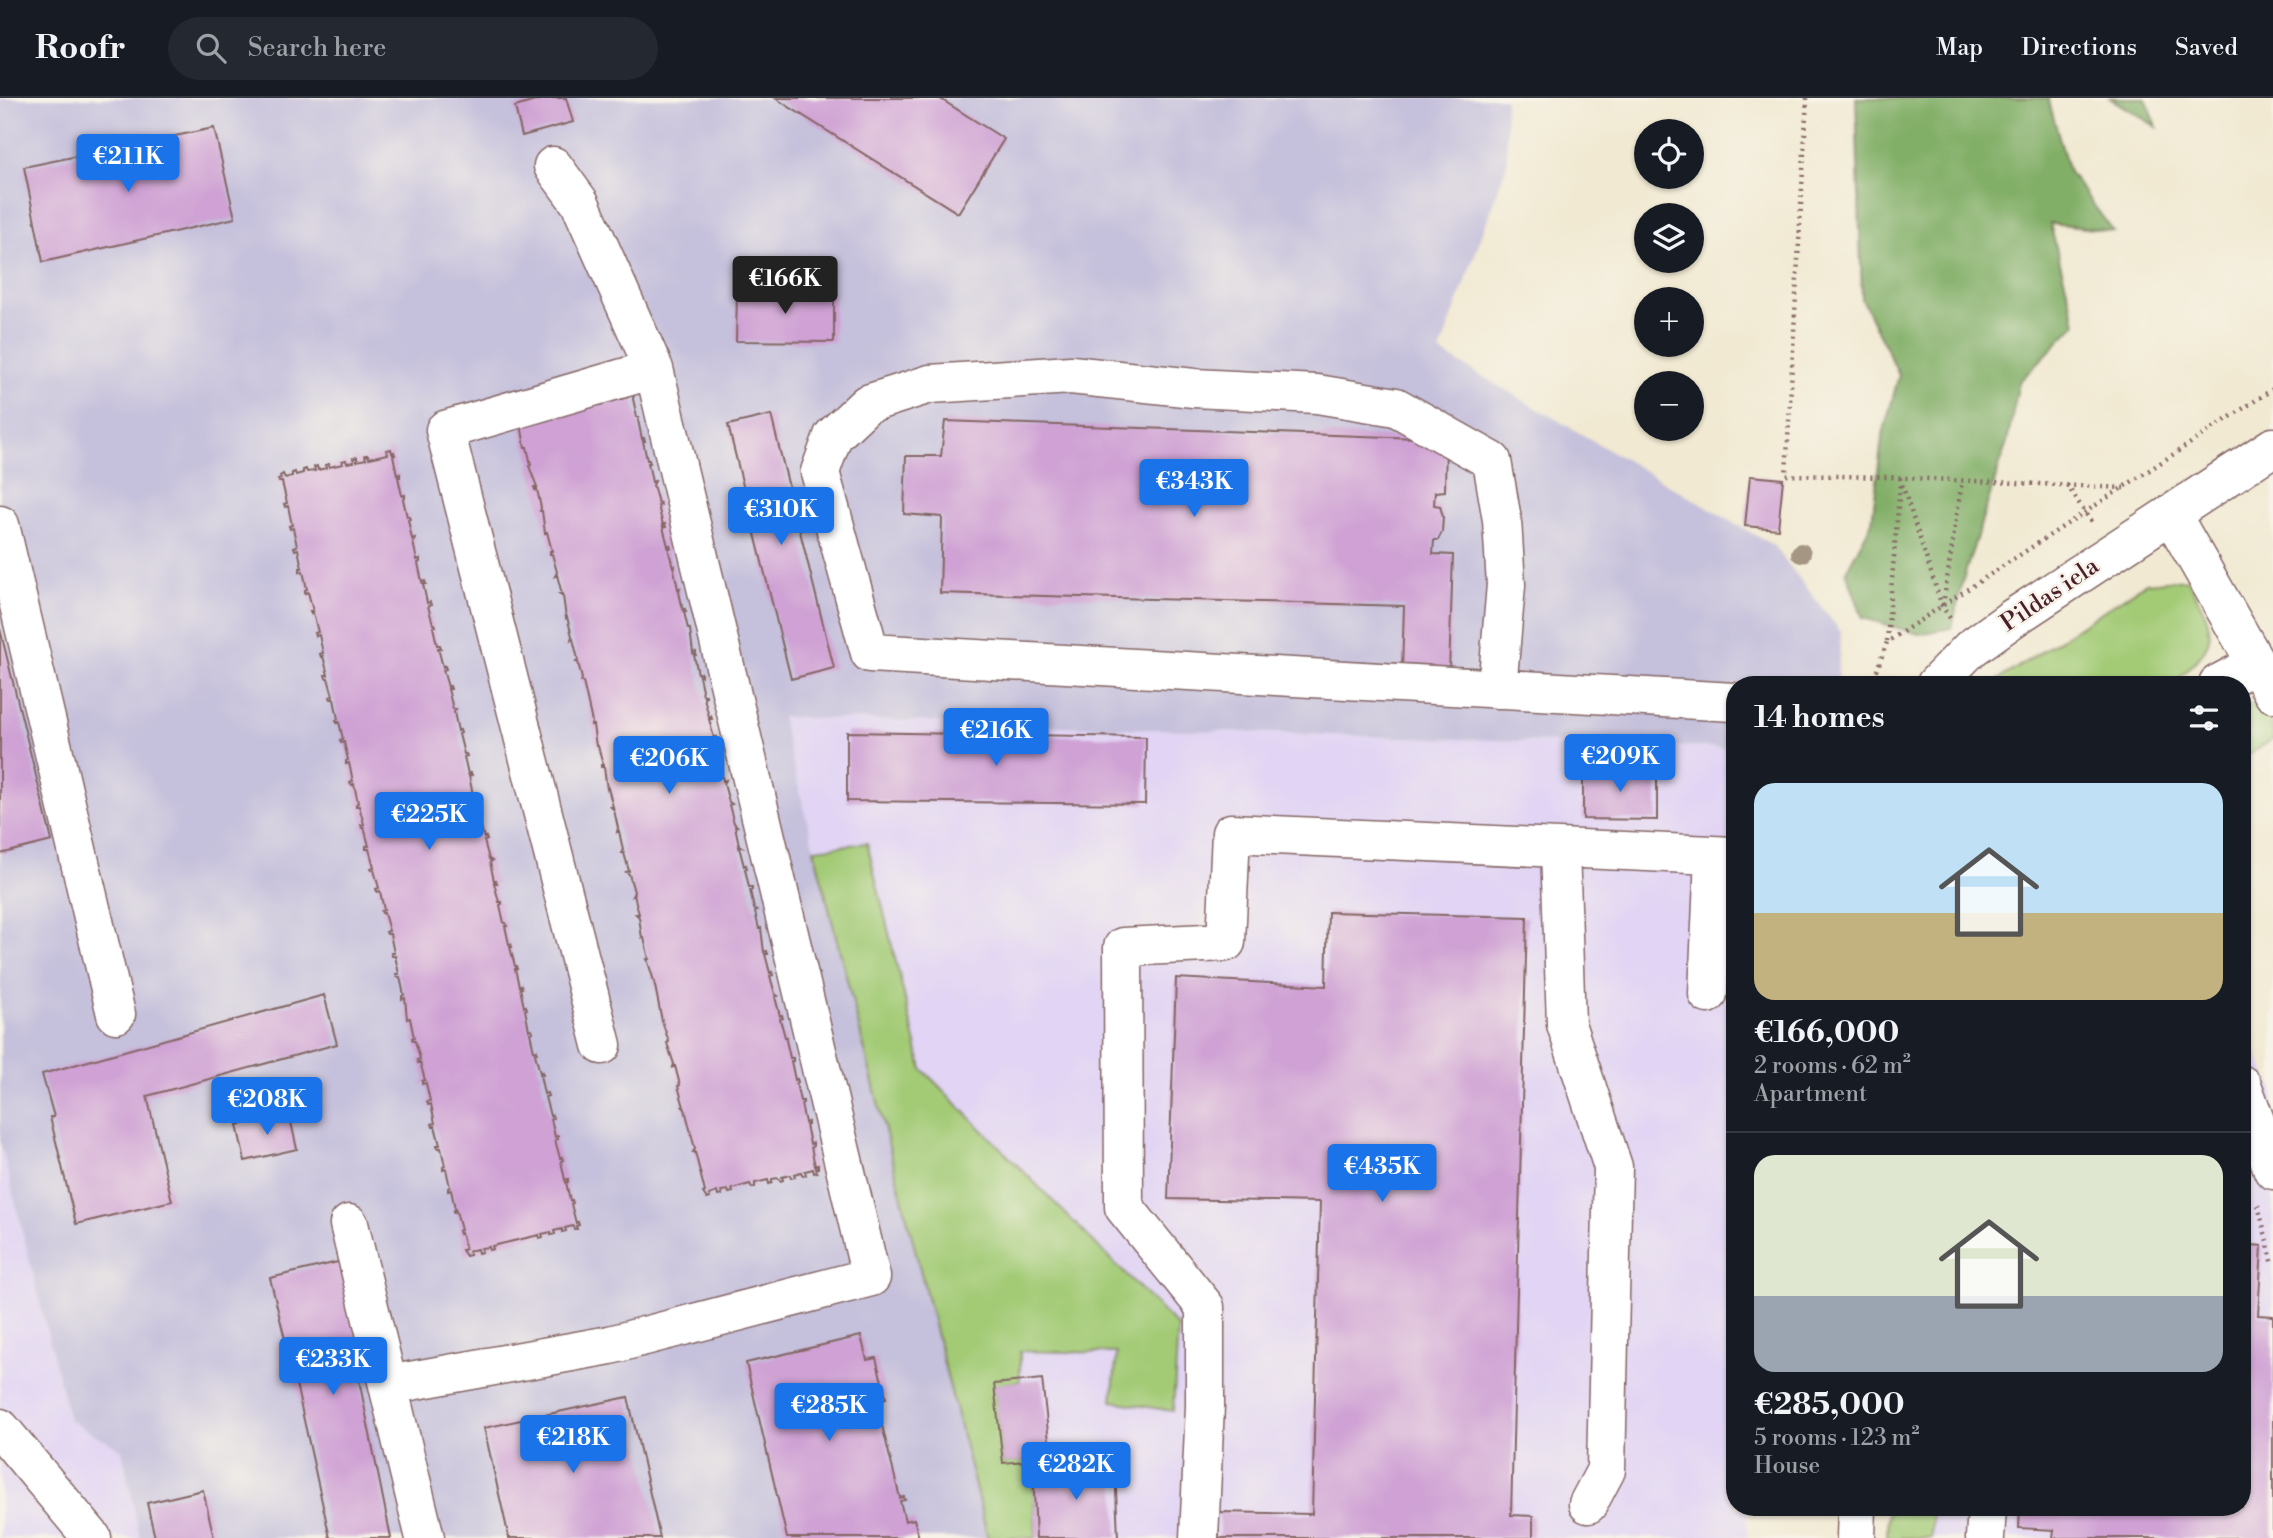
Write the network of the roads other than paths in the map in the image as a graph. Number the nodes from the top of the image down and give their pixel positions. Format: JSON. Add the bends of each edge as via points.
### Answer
{"nodes":[{"id":1,"x":552,"y":166,"type":"dead end"},
{"id":2,"x":654,"y":369,"type":"junction"},
{"id":3,"x":2273,"y":447,"type":"edge"},
{"id":4,"x":2171,"y":514,"type":"junction"},
{"id":5,"x":0,"y":524,"type":"edge"},
{"id":6,"x":1944,"y":676,"type":"edge"},
{"id":7,"x":2265,"y":679,"type":"edge"},
{"id":8,"x":1497,"y":689,"type":"junction"},
{"id":9,"x":1726,"y":702,"type":"edge"},
{"id":10,"x":1560,"y":849,"type":"junction"},
{"id":11,"x":1724,"y":856,"type":"edge"},
{"id":12,"x":1708,"y":995,"type":"dead end"},
{"id":13,"x":116,"y":1014,"type":"dead end"},
{"id":14,"x":602,"y":1045,"type":"dead end"},
{"id":15,"x":2251,"y":1110,"type":"edge"},
{"id":16,"x":2273,"y":1170,"type":"edge"},
{"id":17,"x":349,"y":1224,"type":"dead end"},
{"id":18,"x":388,"y":1385,"type":"junction"},
{"id":19,"x":0,"y":1428,"type":"edge"},
{"id":20,"x":1588,"y":1504,"type":"dead end"},
{"id":21,"x":1857,"y":1516,"type":"edge"},
{"id":22,"x":1986,"y":1516,"type":"edge"},
{"id":23,"x":92,"y":1538,"type":"edge"},
{"id":24,"x":425,"y":1538,"type":"edge"},
{"id":25,"x":1199,"y":1538,"type":"edge"},
{"id":26,"x":1856,"y":1538,"type":"edge"},
{"id":27,"x":1985,"y":1538,"type":"edge"}],
"edges":[{"from":1,"to":2,"type":"street","via":[[580,203]]},
{"from":2,"to":14,"type":"street","via":[[445,430]]},
{"from":2,"to":18,"type":"street","via":[[871,1277],[610,1345]]},
{"from":3,"to":4,"type":"street","name":"Pildas iela"},
{"from":4,"to":6,"type":"street","name":"Pildas iela","via":[[2013,618],[1970,649]]},
{"from":4,"to":7,"type":"street"},
{"from":5,"to":13,"type":"street"},
{"from":8,"to":8,"type":"street","via":[[870,653],[820,472],[833,436],[867,404],[930,384],[1071,375],[1317,394],[1396,407],[1492,461],[1506,585]]},
{"from":8,"to":9,"type":"street"},
{"from":10,"to":11,"type":"street"},
{"from":10,"to":20,"type":"street","via":[[1566,1024],[1613,1167],[1606,1470]]},
{"from":10,"to":25,"type":"street","via":[[1231,833],[1226,942],[1123,947],[1124,1207],[1205,1307]]},
{"from":11,"to":12,"type":"street"},
{"from":15,"to":16,"type":"street"},
{"from":17,"to":18,"type":"street"},
{"from":18,"to":24,"type":"street"},
{"from":19,"to":23,"type":"street"},
{"from":21,"to":26,"type":"street"},
{"from":22,"to":27,"type":"street"}]}
